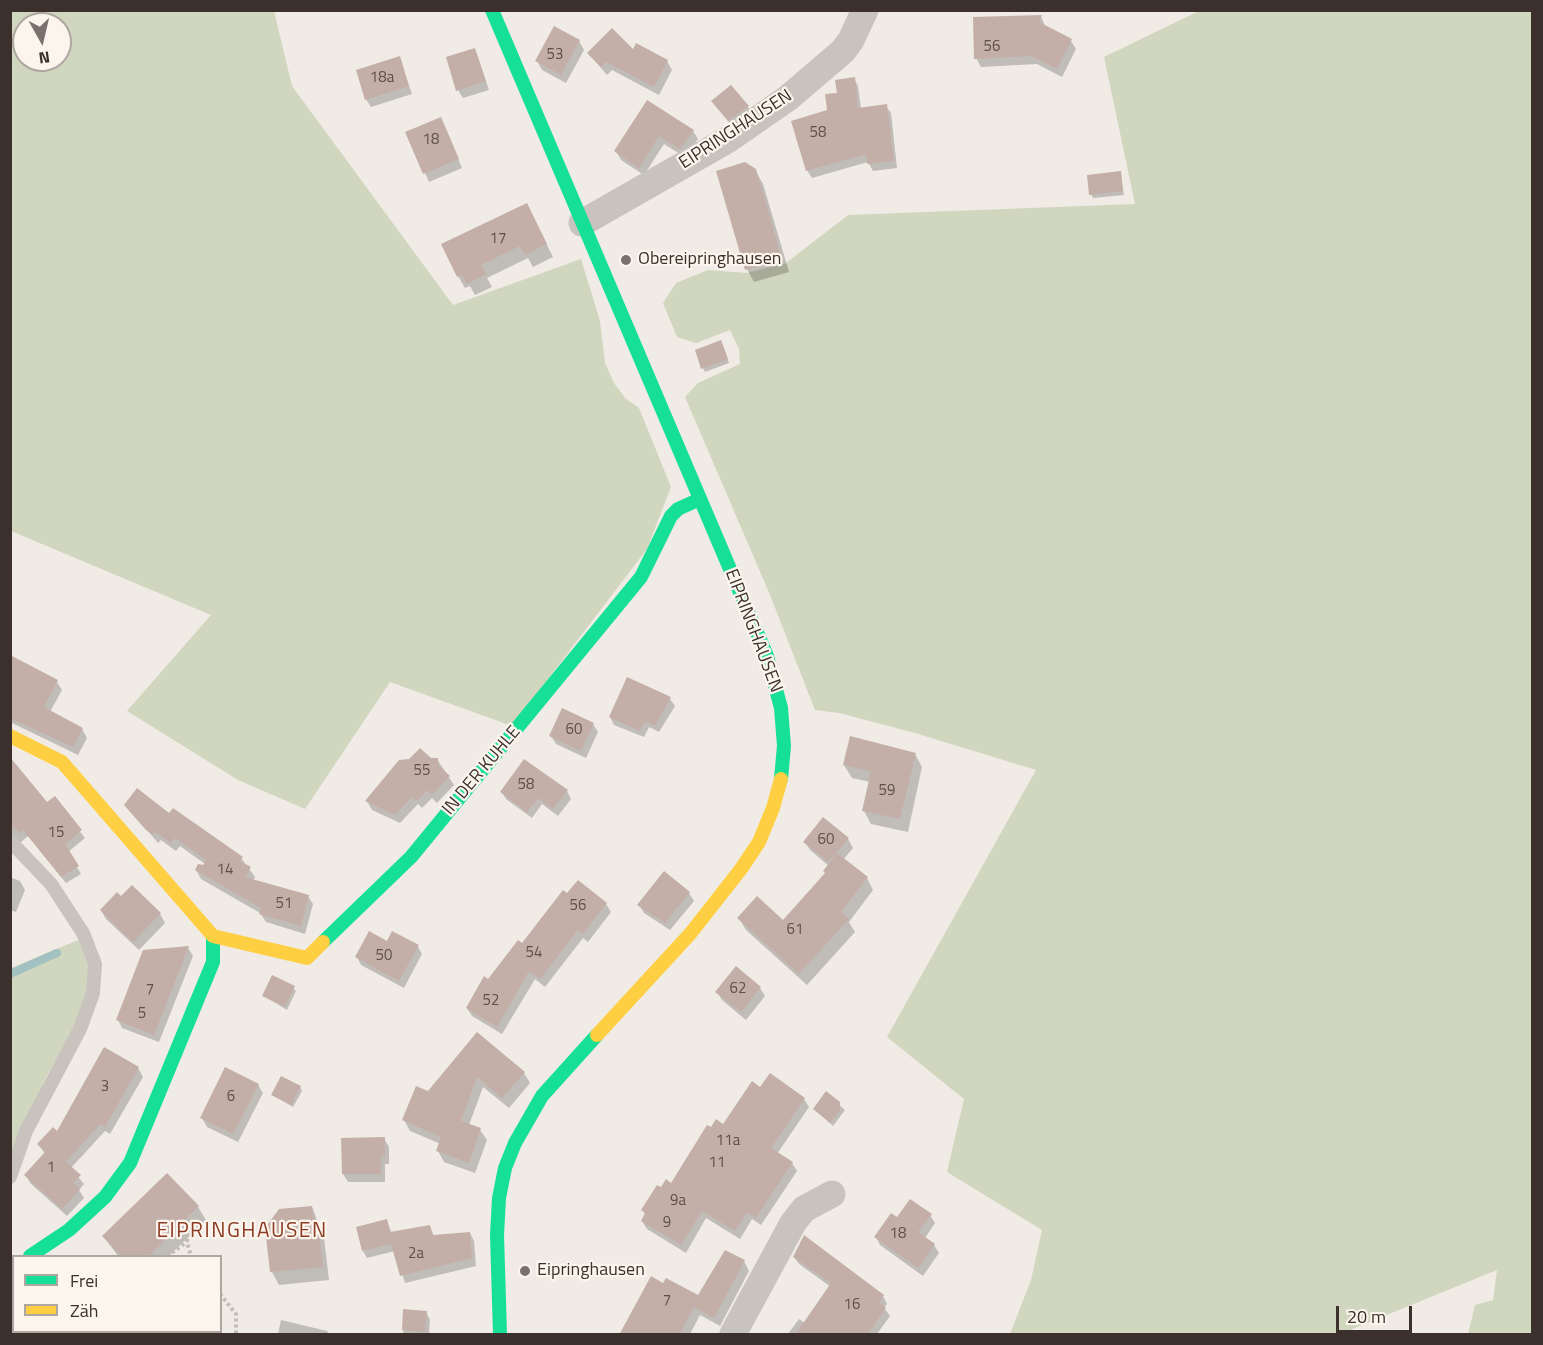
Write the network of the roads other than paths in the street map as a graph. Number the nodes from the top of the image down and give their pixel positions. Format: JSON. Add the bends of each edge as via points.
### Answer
{"nodes":[{"id":1,"x":492,"y":10,"type":"edge"},
{"id":2,"x":865,"y":10,"type":"edge"},
{"id":3,"x":582,"y":223,"type":"junction"},
{"id":4,"x":700,"y":499,"type":"junction"},
{"id":5,"x":10,"y":736,"type":"edge"},
{"id":6,"x":11,"y":842,"type":"edge"},
{"id":7,"x":213,"y":936,"type":"junction"},
{"id":8,"x":10,"y":1177,"type":"edge"},
{"id":9,"x":832,"y":1194,"type":"dead end"},
{"id":10,"x":33,"y":1255,"type":"edge"},
{"id":11,"x":24,"y":1333,"type":"edge"},
{"id":12,"x":32,"y":1335,"type":"edge"},
{"id":13,"x":500,"y":1335,"type":"edge"},
{"id":14,"x":733,"y":1335,"type":"edge"}],
"edges":[{"from":1,"to":3,"type":"main road","name":"EIPRINGHAUSEN"},
{"from":2,"to":3,"type":"street","name":"EIPRINGHAUSEN","via":[[843,51],[788,98],[729,139]]},
{"from":3,"to":4,"type":"main road","name":"EIPRINGHAUSEN"},
{"from":4,"to":7,"type":"main road","name":"IN DER KUHLE","via":[[671,516],[641,577],[414,853],[307,958]]},
{"from":4,"to":13,"type":"main road","name":"EIPRINGHAUSEN","via":[[772,672],[784,737],[780,785],[767,825],[741,869],[684,941],[542,1096],[515,1143],[499,1198]]},
{"from":5,"to":7,"type":"main road","via":[[62,762]]},
{"from":6,"to":8,"type":"lane","via":[[51,884],[83,933],[95,964],[93,993],[80,1029],[26,1131]]},
{"from":7,"to":10,"type":"main road","via":[[213,962],[130,1163],[105,1197],[69,1230]]},
{"from":9,"to":14,"type":"street","via":[[804,1209],[793,1223]]},
{"from":11,"to":12,"type":"street"}]}
